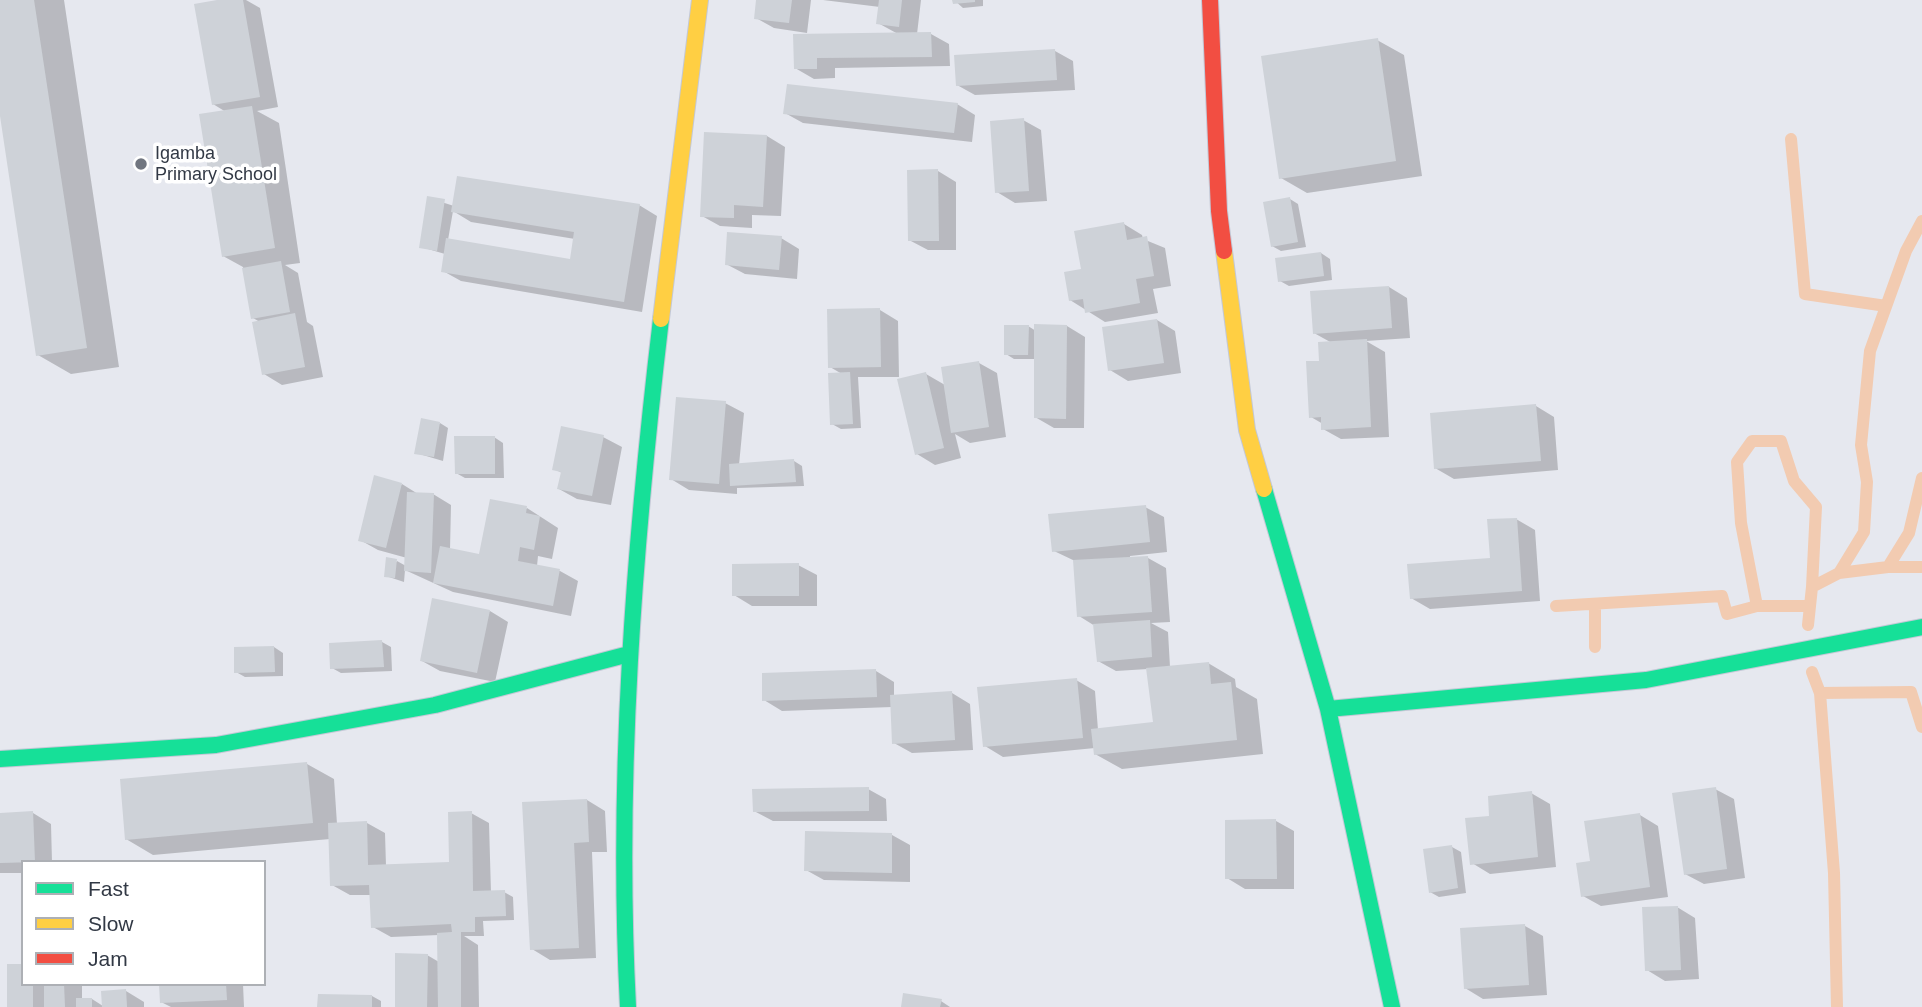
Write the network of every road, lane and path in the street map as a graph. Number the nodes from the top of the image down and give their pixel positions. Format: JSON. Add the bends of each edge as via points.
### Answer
{"nodes":[{"id":1,"x":699,"y":0,"type":"edge"},
{"id":2,"x":1210,"y":0,"type":"edge"},
{"id":3,"x":1922,"y":627,"type":"edge"},
{"id":4,"x":629,"y":654,"type":"junction"},
{"id":5,"x":1328,"y":709,"type":"junction"},
{"id":6,"x":0,"y":759,"type":"edge"},
{"id":7,"x":628,"y":1007,"type":"edge"},
{"id":8,"x":1392,"y":1007,"type":"edge"}],
"edges":[{"from":1,"to":4,"type":"street","via":[[652,382]]},
{"from":2,"to":5,"type":"street","via":[[1219,211],[1247,430]]},
{"from":3,"to":5,"type":"street","via":[[1646,680]]},
{"from":4,"to":6,"type":"street","via":[[435,705],[216,745]]},
{"from":4,"to":7,"type":"street","via":[[621,877]]},
{"from":5,"to":8,"type":"street"}]}
